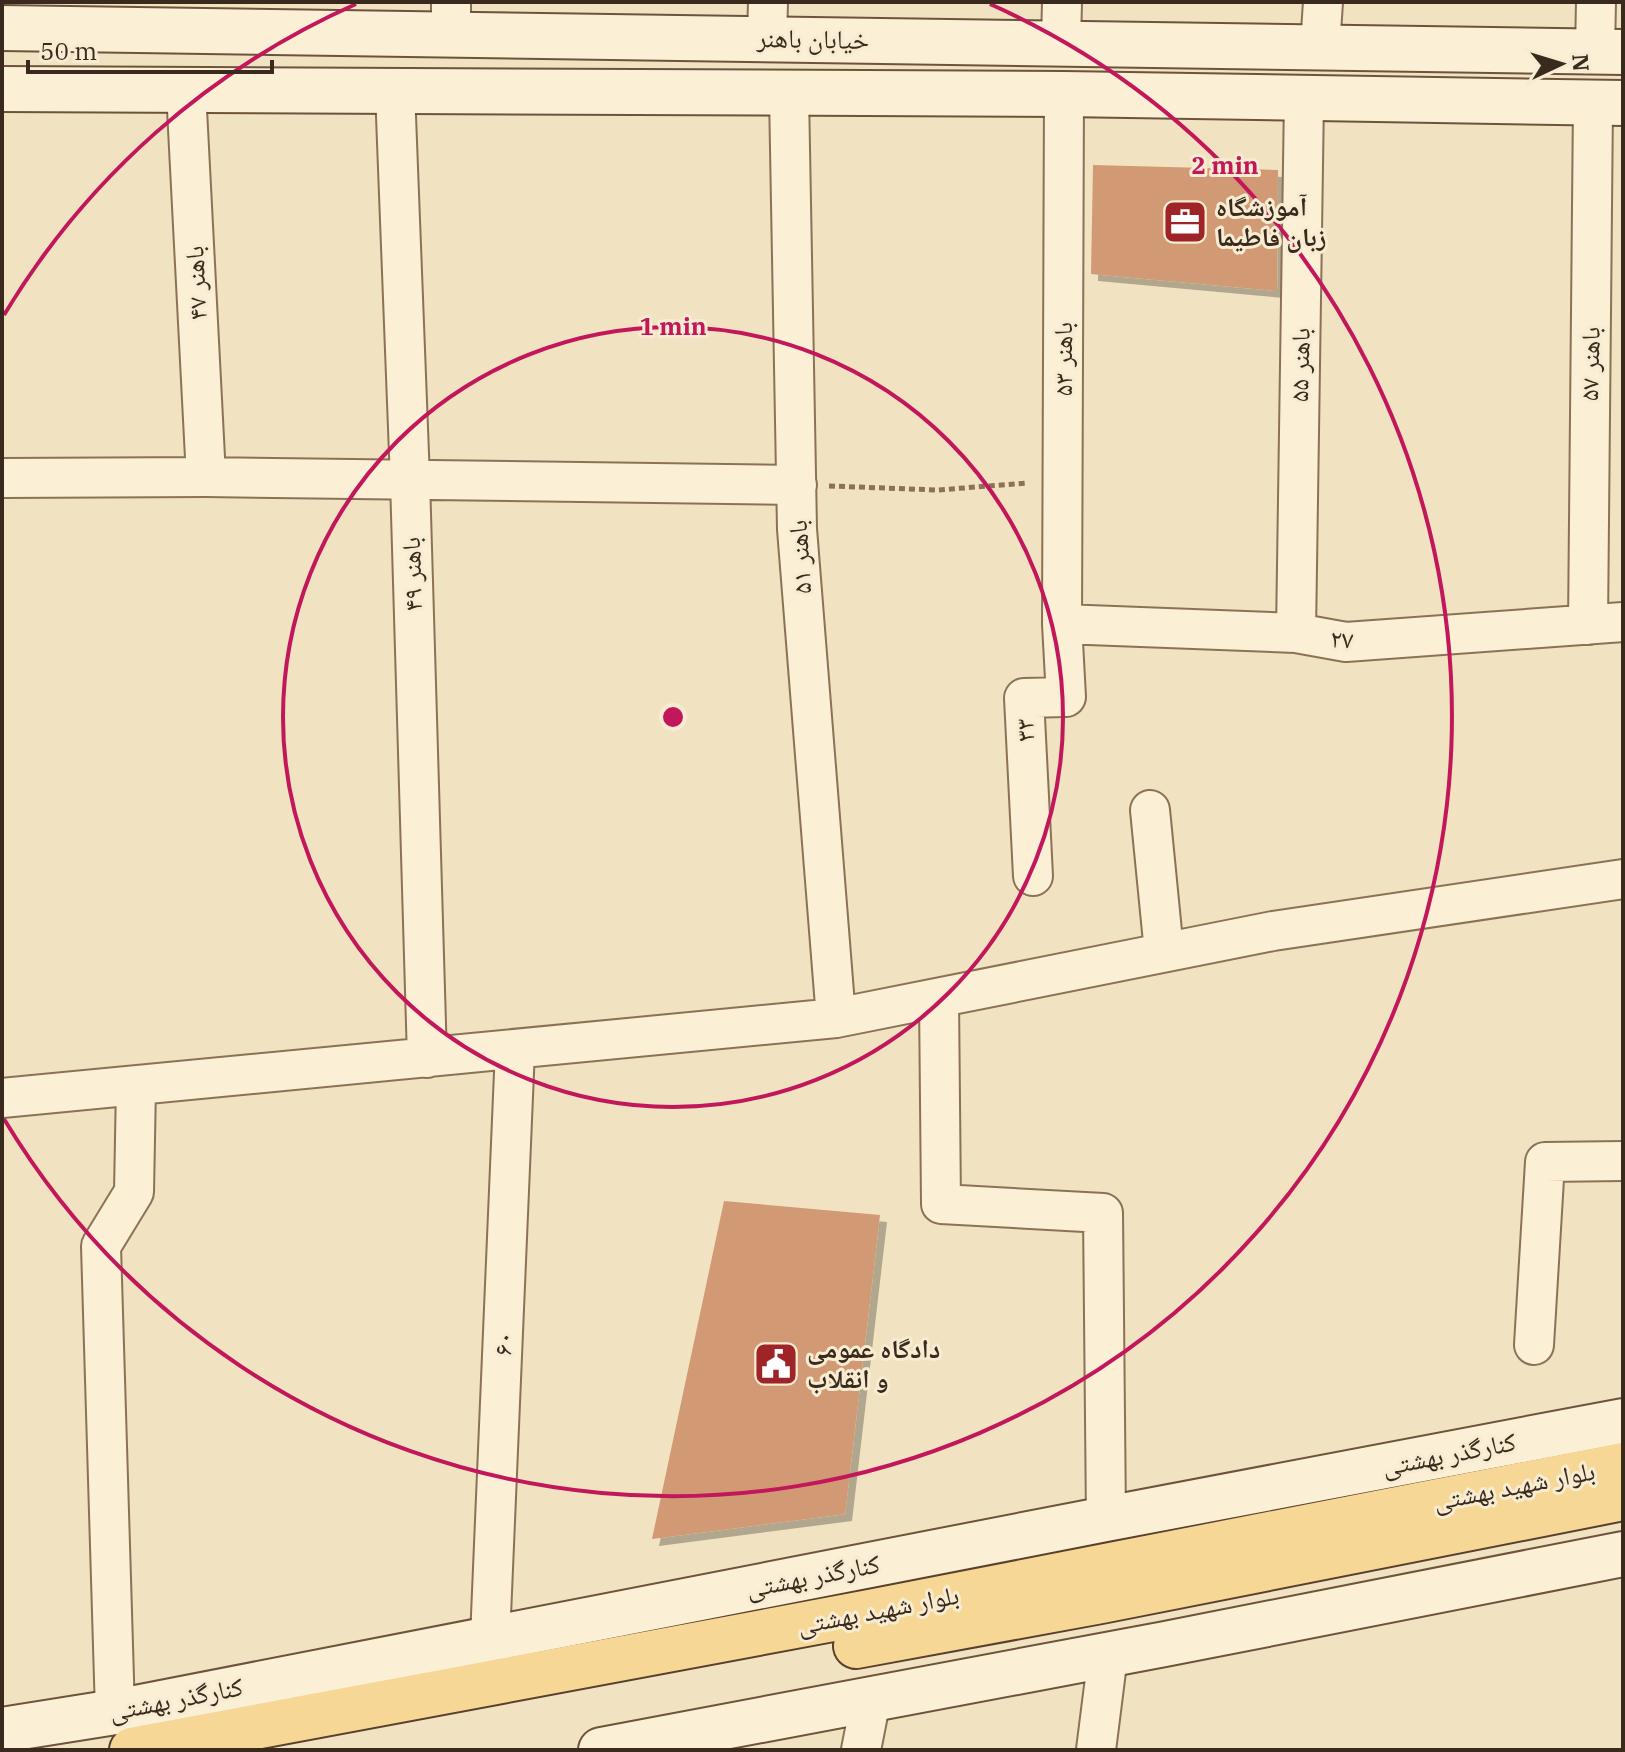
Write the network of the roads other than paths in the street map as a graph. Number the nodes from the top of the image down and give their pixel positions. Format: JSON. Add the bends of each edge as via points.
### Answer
{"nodes":[{"id":1,"x":1323,"y":2,"type":"edge"},
{"id":2,"x":1596,"y":2,"type":"edge"},
{"id":3,"x":202,"y":17,"type":"edge"},
{"id":4,"x":451,"y":18,"type":"edge"},
{"id":5,"x":768,"y":20,"type":"edge"},
{"id":6,"x":1061,"y":22,"type":"edge"},
{"id":7,"x":2,"y":28,"type":"edge"},
{"id":8,"x":1320,"y":47,"type":"junction"},
{"id":9,"x":1609,"y":52,"type":"edge"},
{"id":10,"x":2,"y":89,"type":"edge"},
{"id":11,"x":186,"y":90,"type":"junction"},
{"id":12,"x":395,"y":90,"type":"junction"},
{"id":13,"x":789,"y":94,"type":"junction"},
{"id":14,"x":1064,"y":94,"type":"junction"},
{"id":15,"x":1304,"y":98,"type":"junction"},
{"id":16,"x":1608,"y":104,"type":"edge"},
{"id":17,"x":1607,"y":312,"type":"edge"},
{"id":18,"x":1606,"y":426,"type":"edge"},
{"id":19,"x":206,"y":477,"type":"junction"},
{"id":20,"x":2,"y":478,"type":"edge"},
{"id":21,"x":410,"y":480,"type":"junction"},
{"id":22,"x":797,"y":485,"type":"junction"},
{"id":23,"x":1062,"y":624,"type":"junction"},
{"id":24,"x":1606,"y":624,"type":"edge"},
{"id":25,"x":1296,"y":633,"type":"junction"},
{"id":26,"x":1150,"y":810,"type":"dead end"},
{"id":27,"x":1033,"y":876,"type":"dead end"},
{"id":28,"x":1623,"y":879,"type":"edge"},
{"id":29,"x":1164,"y":952,"type":"junction"},
{"id":30,"x":939,"y":998,"type":"junction"},
{"id":31,"x":836,"y":1018,"type":"junction"},
{"id":32,"x":515,"y":1049,"type":"junction"},
{"id":33,"x":427,"y":1058,"type":"junction"},
{"id":34,"x":136,"y":1086,"type":"junction"},
{"id":35,"x":2,"y":1098,"type":"edge"},
{"id":36,"x":1623,"y":1161,"type":"edge"},
{"id":37,"x":1534,"y":1345,"type":"dead end"},
{"id":38,"x":1623,"y":1421,"type":"edge"},
{"id":39,"x":1623,"y":1465,"type":"edge"},
{"id":40,"x":1623,"y":1498,"type":"edge"},
{"id":41,"x":1106,"y":1519,"type":"junction"},
{"id":42,"x":1623,"y":1554,"type":"edge"},
{"id":43,"x":490,"y":1639,"type":"junction"},
{"id":44,"x":1108,"y":1655,"type":"junction"},
{"id":45,"x":871,"y":1699,"type":"junction"},
{"id":46,"x":2,"y":1730,"type":"edge"},
{"id":47,"x":124,"y":1731,"type":"edge"},
{"id":48,"x":287,"y":1750,"type":"edge"},
{"id":49,"x":601,"y":1750,"type":"edge"},
{"id":50,"x":861,"y":1750,"type":"edge"},
{"id":51,"x":1096,"y":1750,"type":"edge"}],
"edges":[{"from":1,"to":8,"type":"street"},
{"from":2,"to":9,"type":"street"},
{"from":3,"to":4,"type":"main road","name":"خیابان باهنر"},
{"from":3,"to":7,"type":"main road","name":"خیابان باهنر"},
{"from":4,"to":5,"type":"main road","name":"خیابان باهنر"},
{"from":5,"to":6,"type":"main road","name":"خیابان باهنر"},
{"from":6,"to":8,"type":"main road","name":"خیابان باهنر"},
{"from":8,"to":9,"type":"main road","name":"خیابان باهنر"},
{"from":10,"to":11,"type":"main road","name":"خیابان باهنر"},
{"from":11,"to":12,"type":"main road","name":"خیابان باهنر"},
{"from":11,"to":19,"type":"street","name":"باهنر ۴۷"},
{"from":12,"to":13,"type":"main road","name":"خیابان باهنر"},
{"from":12,"to":21,"type":"street","name":"باهنر ۴۹"},
{"from":13,"to":14,"type":"main road","name":"خیابان باهنر"},
{"from":13,"to":22,"type":"street","name":"باهنر ۵۱"},
{"from":14,"to":15,"type":"main road","name":"خیابان باهنر"},
{"from":14,"to":23,"type":"street","name":"باهنر ۵۳"},
{"from":15,"to":16,"type":"main road","name":"خیابان باهنر"},
{"from":15,"to":25,"type":"street","name":"باهنر ۵۵"},
{"from":16,"to":17,"type":"street","name":"باهنر ۵۷"},
{"from":17,"to":18,"type":"street","name":"باهنر ۵۷"},
{"from":18,"to":24,"type":"street","name":"باهنر ۵۷"},
{"from":19,"to":20,"type":"street"},
{"from":19,"to":21,"type":"street"},
{"from":21,"to":22,"type":"street"},
{"from":21,"to":33,"type":"street","name":"باهنر ۴۹"},
{"from":22,"to":31,"type":"street","name":"باهنر ۵۱"},
{"from":23,"to":25,"type":"street","name":"۲۷"},
{"from":23,"to":27,"type":"street","name":"۳۳","via":[[1066,697],[1024,698]]},
{"from":24,"to":25,"type":"street","name":"۲۷","via":[[1346,642]]},
{"from":26,"to":29,"type":"street"},
{"from":28,"to":29,"type":"street"},
{"from":29,"to":30,"type":"street"},
{"from":30,"to":31,"type":"street"},
{"from":30,"to":41,"type":"street","via":[[941,1204],[1103,1213]]},
{"from":31,"to":32,"type":"street"},
{"from":32,"to":33,"type":"street"},
{"from":32,"to":43,"type":"street","name":"۶۰"},
{"from":33,"to":34,"type":"street"},
{"from":34,"to":35,"type":"street"},
{"from":34,"to":47,"type":"street","via":[[134,1192],[101,1246]]},
{"from":36,"to":37,"type":"street","via":[[1545,1162]]},
{"from":38,"to":41,"type":"main road","name":"کنارگذر بهشتی"},
{"from":39,"to":47,"type":"main road","name":"بلوار شهید بهشتی","via":[[870,1612]]},
{"from":40,"to":48,"type":"main road","name":"بلوار شهید بهشتی","via":[[1101,1601]]},
{"from":41,"to":43,"type":"main road","name":"کنارگذر بهشتی"},
{"from":42,"to":44,"type":"main road"},
{"from":43,"to":47,"type":"main road","name":"کنارگذر بهشتی"},
{"from":44,"to":45,"type":"main road"},
{"from":44,"to":51,"type":"street"},
{"from":45,"to":49,"type":"main road"},
{"from":45,"to":50,"type":"street"},
{"from":46,"to":47,"type":"main road","name":"کنارگذر بهشتی"}]}
